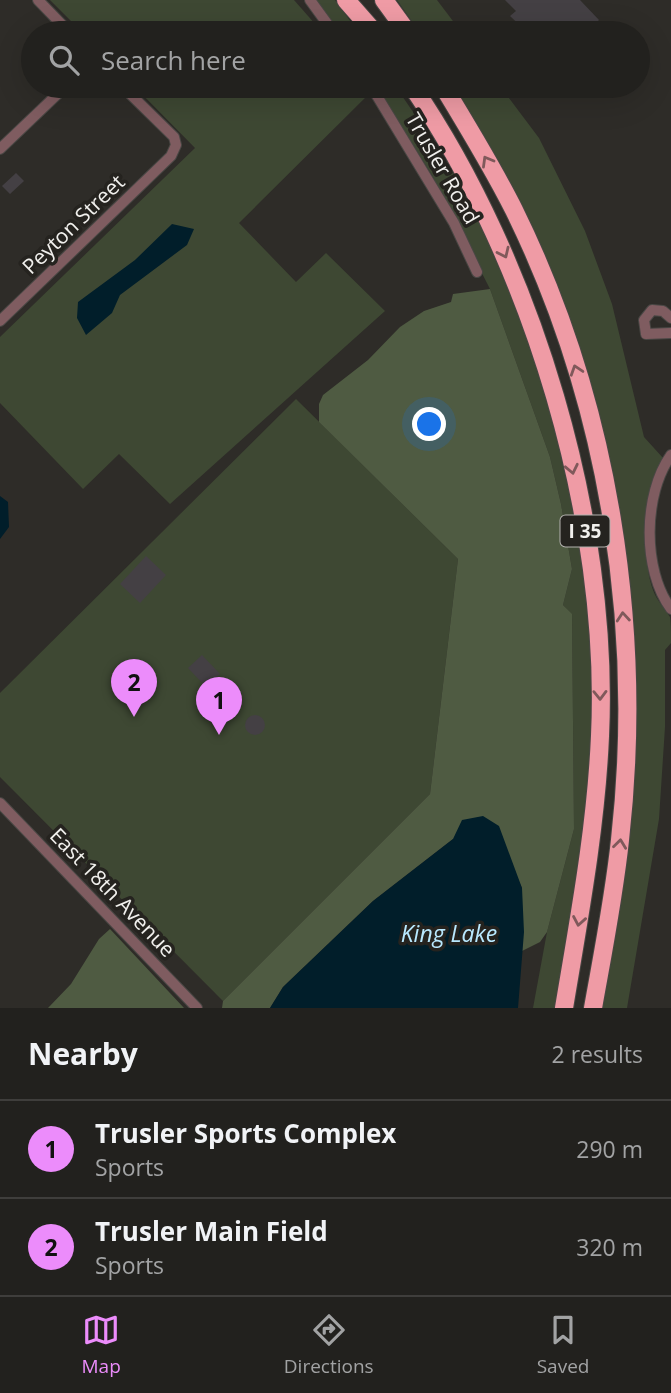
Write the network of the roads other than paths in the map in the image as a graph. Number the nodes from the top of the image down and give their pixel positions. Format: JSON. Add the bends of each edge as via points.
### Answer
{"nodes":[{"id":1,"x":38,"y":0,"type":"edge"},
{"id":2,"x":310,"y":0,"type":"edge"},
{"id":3,"x":349,"y":0,"type":"edge"},
{"id":4,"x":385,"y":0,"type":"edge"},
{"id":5,"x":58,"y":21,"type":"edge"},
{"id":6,"x":325,"y":21,"type":"edge"},
{"id":7,"x":366,"y":21,"type":"edge"},
{"id":8,"x":399,"y":21,"type":"edge"},
{"id":9,"x":53,"y":98,"type":"edge"},
{"id":10,"x":134,"y":98,"type":"edge"},
{"id":11,"x":378,"y":98,"type":"edge"},
{"id":12,"x":419,"y":98,"type":"edge"},
{"id":13,"x":450,"y":98,"type":"edge"},
{"id":14,"x":0,"y":149,"type":"edge"},
{"id":15,"x":477,"y":272,"type":"dead end"},
{"id":16,"x":671,"y":318,"type":"edge"},
{"id":17,"x":0,"y":321,"type":"edge"},
{"id":18,"x":671,"y":333,"type":"edge"},
{"id":19,"x":671,"y":455,"type":"edge"},
{"id":20,"x":671,"y":609,"type":"edge"},
{"id":21,"x":0,"y":803,"type":"edge"},
{"id":22,"x":197,"y":1008,"type":"edge"},
{"id":23,"x":564,"y":1008,"type":"edge"},
{"id":24,"x":593,"y":1008,"type":"edge"}],
"edges":[{"from":1,"to":5,"type":"street"},
{"from":2,"to":6,"type":"street"},
{"from":3,"to":7,"type":"highway"},
{"from":4,"to":8,"type":"highway"},
{"from":9,"to":14,"type":"street"},
{"from":10,"to":17,"type":"street","name":"Peyton Street","via":[[174,137],[173,153]]},
{"from":11,"to":15,"type":"street","name":"Trusler Road","via":[[454,223]]},
{"from":12,"to":23,"type":"highway","number":"I 35","one_way":true,"via":[[468,179],[536,334],[564,431],[585,532],[599,659],[601,734],[586,883]]},
{"from":24,"to":13,"type":"highway","number":"I 35","one_way":true,"via":[[614,886],[625,764],[626,648],[616,543],[596,441],[556,310],[514,212]]},
{"from":16,"to":18,"type":"street","via":[[652,310],[644,320],[646,334]]},
{"from":19,"to":20,"type":"street","via":[[659,474],[651,522],[656,579]]},
{"from":21,"to":22,"type":"street","name":"East 18th Avenue"}]}
